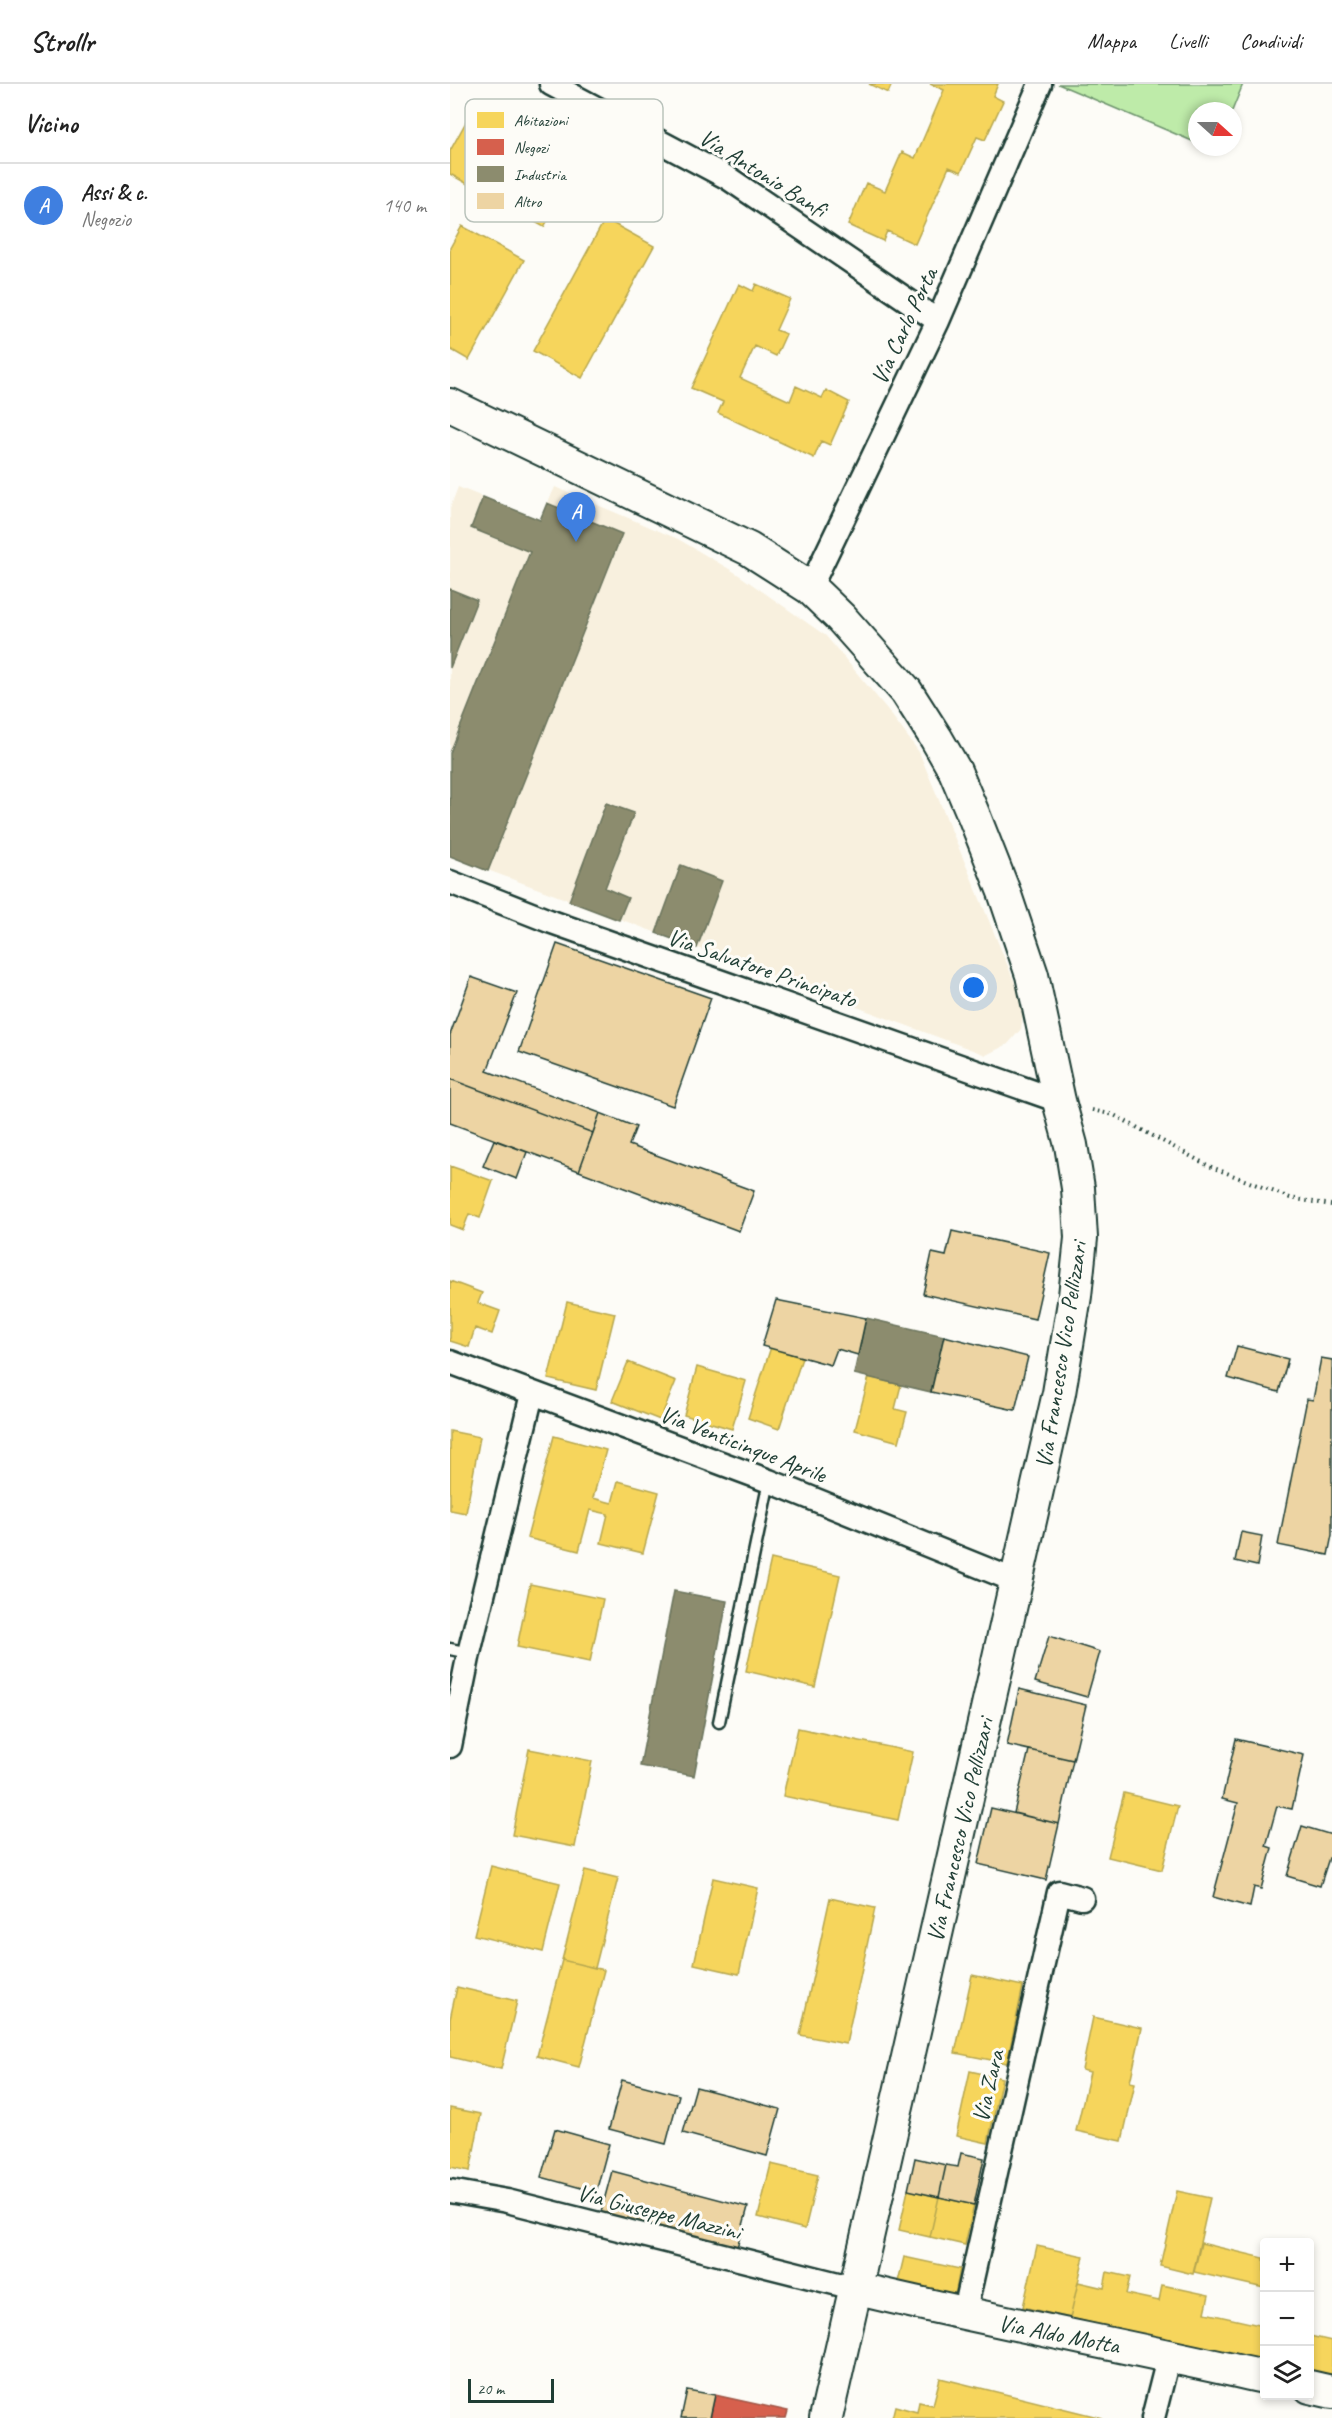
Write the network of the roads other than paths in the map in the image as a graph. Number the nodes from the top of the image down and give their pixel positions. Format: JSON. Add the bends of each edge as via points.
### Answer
{"nodes":[{"id":1,"x":551,"y":84,"type":"edge"},
{"id":2,"x":1040,"y":84,"type":"edge"},
{"id":3,"x":579,"y":99,"type":"edge"},
{"id":4,"x":663,"y":143,"type":"edge"},
{"id":5,"x":938,"y":321,"type":"junction"},
{"id":6,"x":450,"y":405,"type":"edge"},
{"id":7,"x":810,"y":588,"type":"junction"},
{"id":8,"x":450,"y":882,"type":"edge"},
{"id":9,"x":1059,"y":1101,"type":"junction"},
{"id":10,"x":450,"y":1362,"type":"edge"},
{"id":11,"x":532,"y":1394,"type":"junction"},
{"id":12,"x":769,"y":1482,"type":"junction"},
{"id":13,"x":1016,"y":1581,"type":"junction"},
{"id":14,"x":460,"y":1651,"type":"edge"},
{"id":15,"x":719,"y":1722,"type":"dead end"},
{"id":16,"x":450,"y":1746,"type":"edge"},
{"id":17,"x":1082,"y":1898,"type":"dead end"},
{"id":18,"x":450,"y":2191,"type":"edge"},
{"id":19,"x":854,"y":2288,"type":"junction"},
{"id":20,"x":964,"y":2315,"type":"junction"},
{"id":21,"x":1169,"y":2355,"type":"junction"},
{"id":22,"x":1260,"y":2376,"type":"edge"},
{"id":23,"x":1314,"y":2388,"type":"edge"},
{"id":24,"x":1332,"y":2392,"type":"edge"},
{"id":25,"x":826,"y":2418,"type":"edge"},
{"id":26,"x":1153,"y":2418,"type":"edge"}],
"edges":[{"from":1,"to":3,"type":"street","name":"Via Antonio Banfi"},
{"from":2,"to":5,"type":"street","name":"Via Carlo Porta"},
{"from":4,"to":5,"type":"street","name":"Via Antonio Banfi","via":[[728,178]]},
{"from":5,"to":7,"type":"street","name":"Via Carlo Porta"},
{"from":6,"to":7,"type":"street","name":"Via Francesco Vico Pellizzari","via":[[748,549]]},
{"from":7,"to":9,"type":"street","name":"Via Francesco Vico Pellizzari","via":[[906,692],[955,771],[1004,892],[1032,975]]},
{"from":8,"to":9,"type":"street","name":"Via Salvatore Principato","via":[[549,921]]},
{"from":9,"to":13,"type":"street","name":"Via Francesco Vico Pellizzari","via":[[1077,1177],[1081,1238],[1059,1393]]},
{"from":10,"to":11,"type":"street","name":"Via Venticinque Aprile"},
{"from":11,"to":12,"type":"street","name":"Via Venticinque Aprile"},
{"from":11,"to":14,"type":"street"},
{"from":12,"to":13,"type":"street","name":"Via Venticinque Aprile"},
{"from":12,"to":15,"type":"lane"},
{"from":13,"to":19,"type":"street","name":"Via Francesco Vico Pellizzari"},
{"from":14,"to":16,"type":"street"},
{"from":17,"to":20,"type":"street","name":"Via Zara","via":[[1059,1892]]},
{"from":18,"to":19,"type":"street","name":"Via Giuseppe Mazzini","via":[[507,2201]]},
{"from":19,"to":20,"type":"street","name":"Via Aldo Motta"},
{"from":19,"to":25,"type":"street","name":"Via Francesco Vico Pellizzari"},
{"from":20,"to":21,"type":"street","name":"Via Aldo Motta"},
{"from":21,"to":22,"type":"street","name":"Via Aldo Motta"},
{"from":21,"to":26,"type":"street"},
{"from":23,"to":24,"type":"street"}]}
